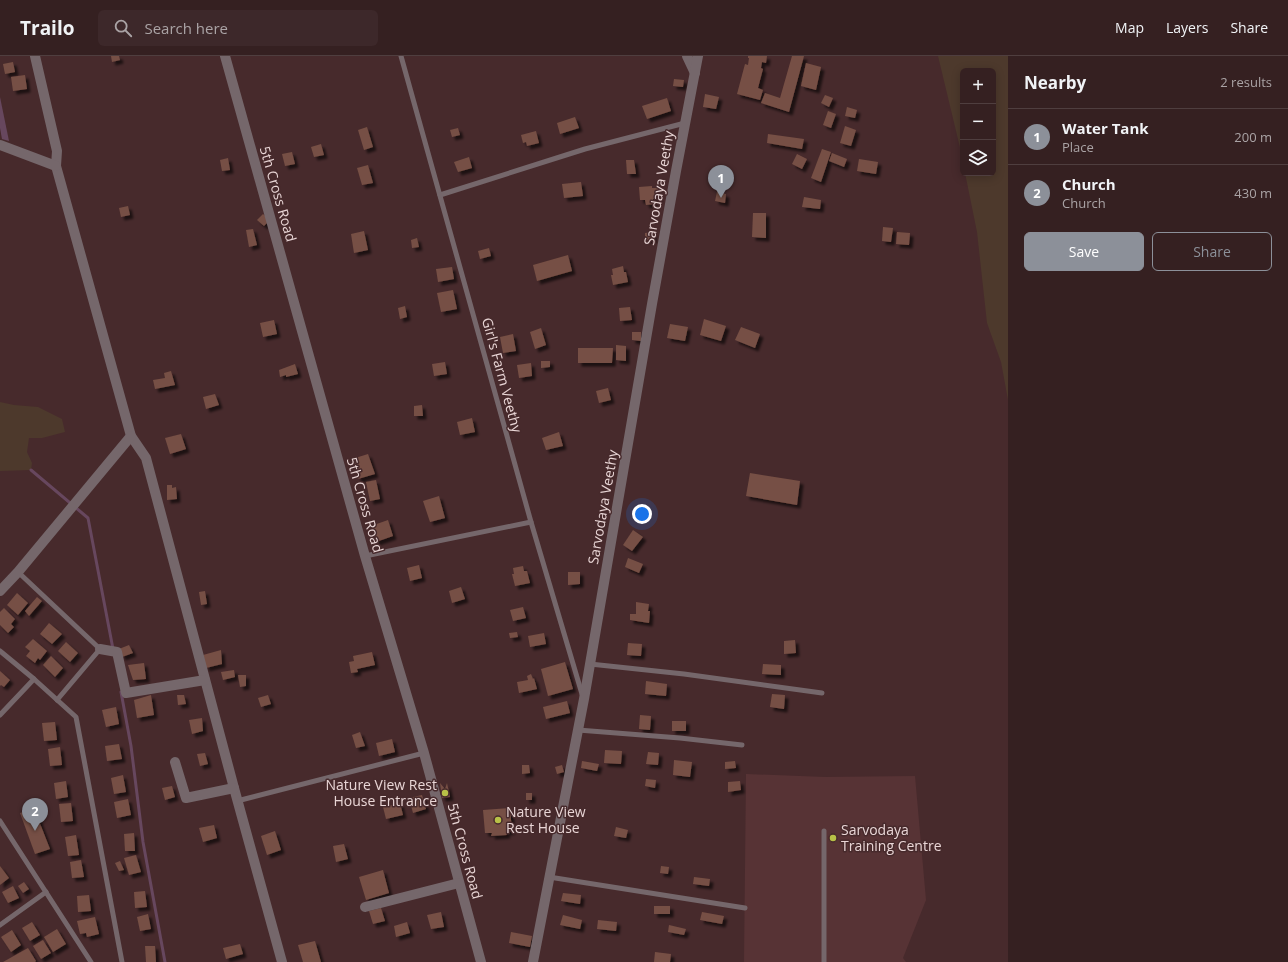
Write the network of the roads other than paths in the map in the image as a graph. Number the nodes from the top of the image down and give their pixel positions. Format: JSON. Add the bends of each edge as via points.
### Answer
{"nodes":[{"id":1,"x":35,"y":56,"type":"edge"},
{"id":2,"x":225,"y":56,"type":"edge"},
{"id":3,"x":401,"y":56,"type":"edge"},
{"id":4,"x":687,"y":56,"type":"edge"},
{"id":5,"x":698,"y":56,"type":"edge"},
{"id":6,"x":695,"y":73,"type":"junction"},
{"id":7,"x":685,"y":123,"type":"junction"},
{"id":8,"x":0,"y":145,"type":"edge"},
{"id":9,"x":56,"y":166,"type":"junction"},
{"id":10,"x":440,"y":195,"type":"junction"},
{"id":11,"x":131,"y":436,"type":"junction"},
{"id":12,"x":531,"y":522,"type":"junction"},
{"id":13,"x":365,"y":556,"type":"junction"},
{"id":14,"x":18,"y":572,"type":"junction"},
{"id":15,"x":0,"y":591,"type":"edge"},
{"id":16,"x":100,"y":649,"type":"junction"},
{"id":17,"x":0,"y":651,"type":"edge"},
{"id":18,"x":590,"y":664,"type":"junction"},
{"id":19,"x":34,"y":679,"type":"junction"},
{"id":20,"x":205,"y":680,"type":"junction"},
{"id":21,"x":822,"y":693,"type":"dead end"},
{"id":22,"x":584,"y":699,"type":"junction"},
{"id":23,"x":57,"y":700,"type":"junction"},
{"id":24,"x":0,"y":715,"type":"edge"},
{"id":25,"x":578,"y":730,"type":"junction"},
{"id":26,"x":742,"y":745,"type":"dead end"},
{"id":27,"x":424,"y":753,"type":"junction"},
{"id":28,"x":175,"y":762,"type":"dead end"},
{"id":29,"x":234,"y":788,"type":"junction"},
{"id":30,"x":237,"y":801,"type":"junction"},
{"id":31,"x":0,"y":821,"type":"edge"},
{"id":32,"x":824,"y":831,"type":"dead end"},
{"id":33,"x":549,"y":877,"type":"junction"},
{"id":34,"x":459,"y":883,"type":"junction"},
{"id":35,"x":46,"y":892,"type":"junction"},
{"id":36,"x":365,"y":907,"type":"dead end"},
{"id":37,"x":745,"y":908,"type":"dead end"},
{"id":38,"x":0,"y":925,"type":"edge"},
{"id":39,"x":90,"y":962,"type":"edge"},
{"id":40,"x":122,"y":962,"type":"edge"},
{"id":41,"x":282,"y":962,"type":"edge"},
{"id":42,"x":481,"y":962,"type":"edge"},
{"id":43,"x":533,"y":962,"type":"edge"},
{"id":44,"x":824,"y":962,"type":"edge"}],
"edges":[{"from":1,"to":9,"type":"street","via":[[57,151]]},
{"from":2,"to":13,"type":"street","name":"5th Cross Road"},
{"from":3,"to":10,"type":"lane","name":"Girl's Farm Veethy"},
{"from":4,"to":6,"type":"street"},
{"from":5,"to":6,"type":"street","name":"Sarvodaya Veethy"},
{"from":6,"to":7,"type":"street","name":"Sarvodaya Veethy"},
{"from":7,"to":10,"type":"lane","via":[[585,149]]},
{"from":7,"to":18,"type":"street","name":"Sarvodaya Veethy"},
{"from":8,"to":9,"type":"street"},
{"from":9,"to":11,"type":"street"},
{"from":10,"to":12,"type":"lane","name":"Girl's Farm Veethy"},
{"from":11,"to":14,"type":"street"},
{"from":11,"to":20,"type":"street","via":[[146,458]]},
{"from":12,"to":13,"type":"lane"},
{"from":12,"to":22,"type":"lane","name":"Girl's Farm Veethy"},
{"from":13,"to":27,"type":"street","name":"5th Cross Road"},
{"from":14,"to":15,"type":"street"},
{"from":14,"to":16,"type":"lane"},
{"from":16,"to":20,"type":"street","via":[[117,652],[126,693]]},
{"from":16,"to":23,"type":"lane"},
{"from":17,"to":19,"type":"lane"},
{"from":18,"to":21,"type":"lane"},
{"from":18,"to":22,"type":"street","name":"Sarvodaya Veethy"},
{"from":19,"to":23,"type":"lane"},
{"from":19,"to":24,"type":"lane"},
{"from":20,"to":29,"type":"street"},
{"from":22,"to":25,"type":"street","name":"Sarvodaya Veethy"},
{"from":23,"to":40,"type":"lane","via":[[76,717]]},
{"from":25,"to":26,"type":"lane"},
{"from":25,"to":33,"type":"street","name":"Sarvodaya Veethy"},
{"from":27,"to":30,"type":"lane"},
{"from":27,"to":34,"type":"street","name":"5th Cross Road"},
{"from":28,"to":29,"type":"street","via":[[186,798]]},
{"from":29,"to":30,"type":"street"},
{"from":30,"to":41,"type":"street"},
{"from":31,"to":35,"type":"lane"},
{"from":32,"to":44,"type":"lane"},
{"from":33,"to":37,"type":"lane"},
{"from":33,"to":43,"type":"street","name":"Sarvodaya Veethy"},
{"from":34,"to":36,"type":"street"},
{"from":34,"to":42,"type":"street","name":"5th Cross Road"},
{"from":35,"to":38,"type":"lane"},
{"from":35,"to":39,"type":"lane"}]}
